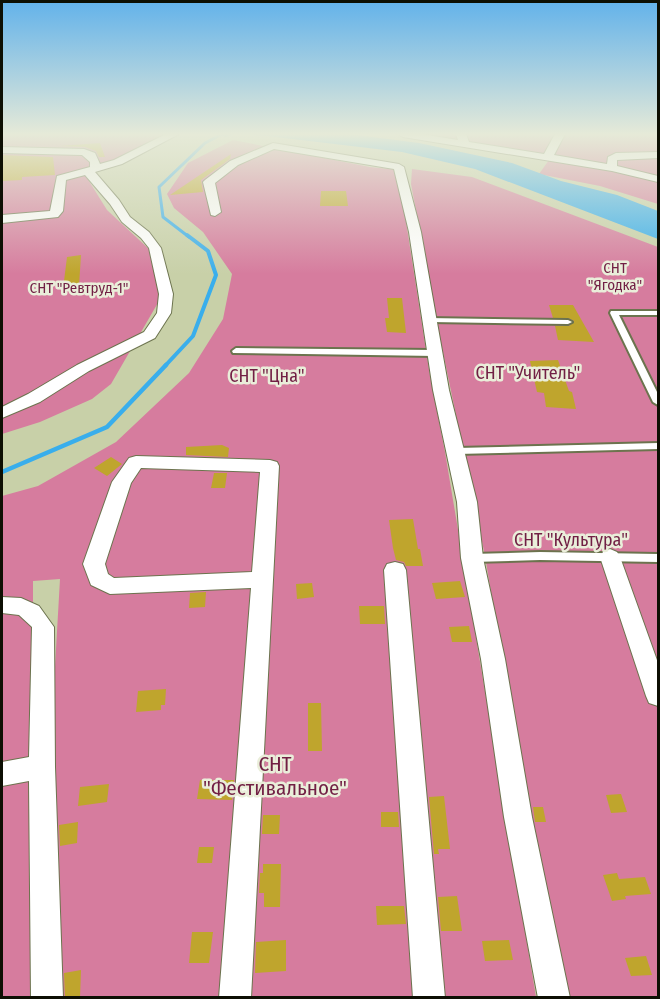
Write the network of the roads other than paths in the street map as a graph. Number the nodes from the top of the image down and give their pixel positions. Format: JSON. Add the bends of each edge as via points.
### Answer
{"nodes":[{"id":1,"x":61,"y":181,"type":"edge"},
{"id":2,"x":99,"y":181,"type":"edge"},
{"id":3,"x":210,"y":181,"type":"edge"},
{"id":4,"x":403,"y":181,"type":"edge"},
{"id":5,"x":215,"y":212,"type":"dead end"},
{"id":6,"x":2,"y":219,"type":"edge"},
{"id":7,"x":658,"y":313,"type":"edge"},
{"id":8,"x":430,"y":320,"type":"junction"},
{"id":9,"x":568,"y":322,"type":"dead end"},
{"id":10,"x":236,"y":351,"type":"dead end"},
{"id":11,"x":435,"y":353,"type":"junction"},
{"id":12,"x":658,"y":402,"type":"edge"},
{"id":13,"x":2,"y":412,"type":"edge"},
{"id":14,"x":658,"y":446,"type":"edge"},
{"id":15,"x":457,"y":451,"type":"junction"},
{"id":16,"x":610,"y":557,"type":"junction"},
{"id":17,"x":472,"y":558,"type":"junction"},
{"id":18,"x":658,"y":558,"type":"edge"},
{"id":19,"x":394,"y":570,"type":"dead end"},
{"id":20,"x":261,"y":580,"type":"junction"},
{"id":21,"x":2,"y":605,"type":"edge"},
{"id":22,"x":658,"y":696,"type":"edge"},
{"id":23,"x":42,"y":767,"type":"junction"},
{"id":24,"x":2,"y":774,"type":"edge"},
{"id":25,"x":46,"y":998,"type":"edge"},
{"id":26,"x":235,"y":998,"type":"edge"},
{"id":27,"x":429,"y":998,"type":"edge"},
{"id":28,"x":554,"y":998,"type":"edge"}],
"edges":[{"from":1,"to":6,"type":"street","via":[[54,214]]},
{"from":2,"to":13,"type":"street","via":[[126,219],[155,248],[166,294],[165,313],[150,335]]},
{"from":3,"to":5,"type":"street"},
{"from":4,"to":8,"type":"street"},
{"from":7,"to":12,"type":"lane","via":[[614,314]]},
{"from":8,"to":9,"type":"lane"},
{"from":8,"to":11,"type":"street"},
{"from":10,"to":11,"type":"lane"},
{"from":11,"to":15,"type":"street"},
{"from":14,"to":15,"type":"lane"},
{"from":15,"to":17,"type":"street"},
{"from":16,"to":17,"type":"lane"},
{"from":16,"to":18,"type":"lane"},
{"from":16,"to":22,"type":"street"},
{"from":17,"to":28,"type":"street"},
{"from":19,"to":27,"type":"street"},
{"from":20,"to":20,"type":"street","via":[[110,586],[99,579],[94,564],[122,482],[136,462],[270,466]]},
{"from":20,"to":26,"type":"street"},
{"from":21,"to":23,"type":"street","via":[[28,608],[39,617],[43,627]]},
{"from":23,"to":24,"type":"street"},
{"from":23,"to":25,"type":"street"}]}
